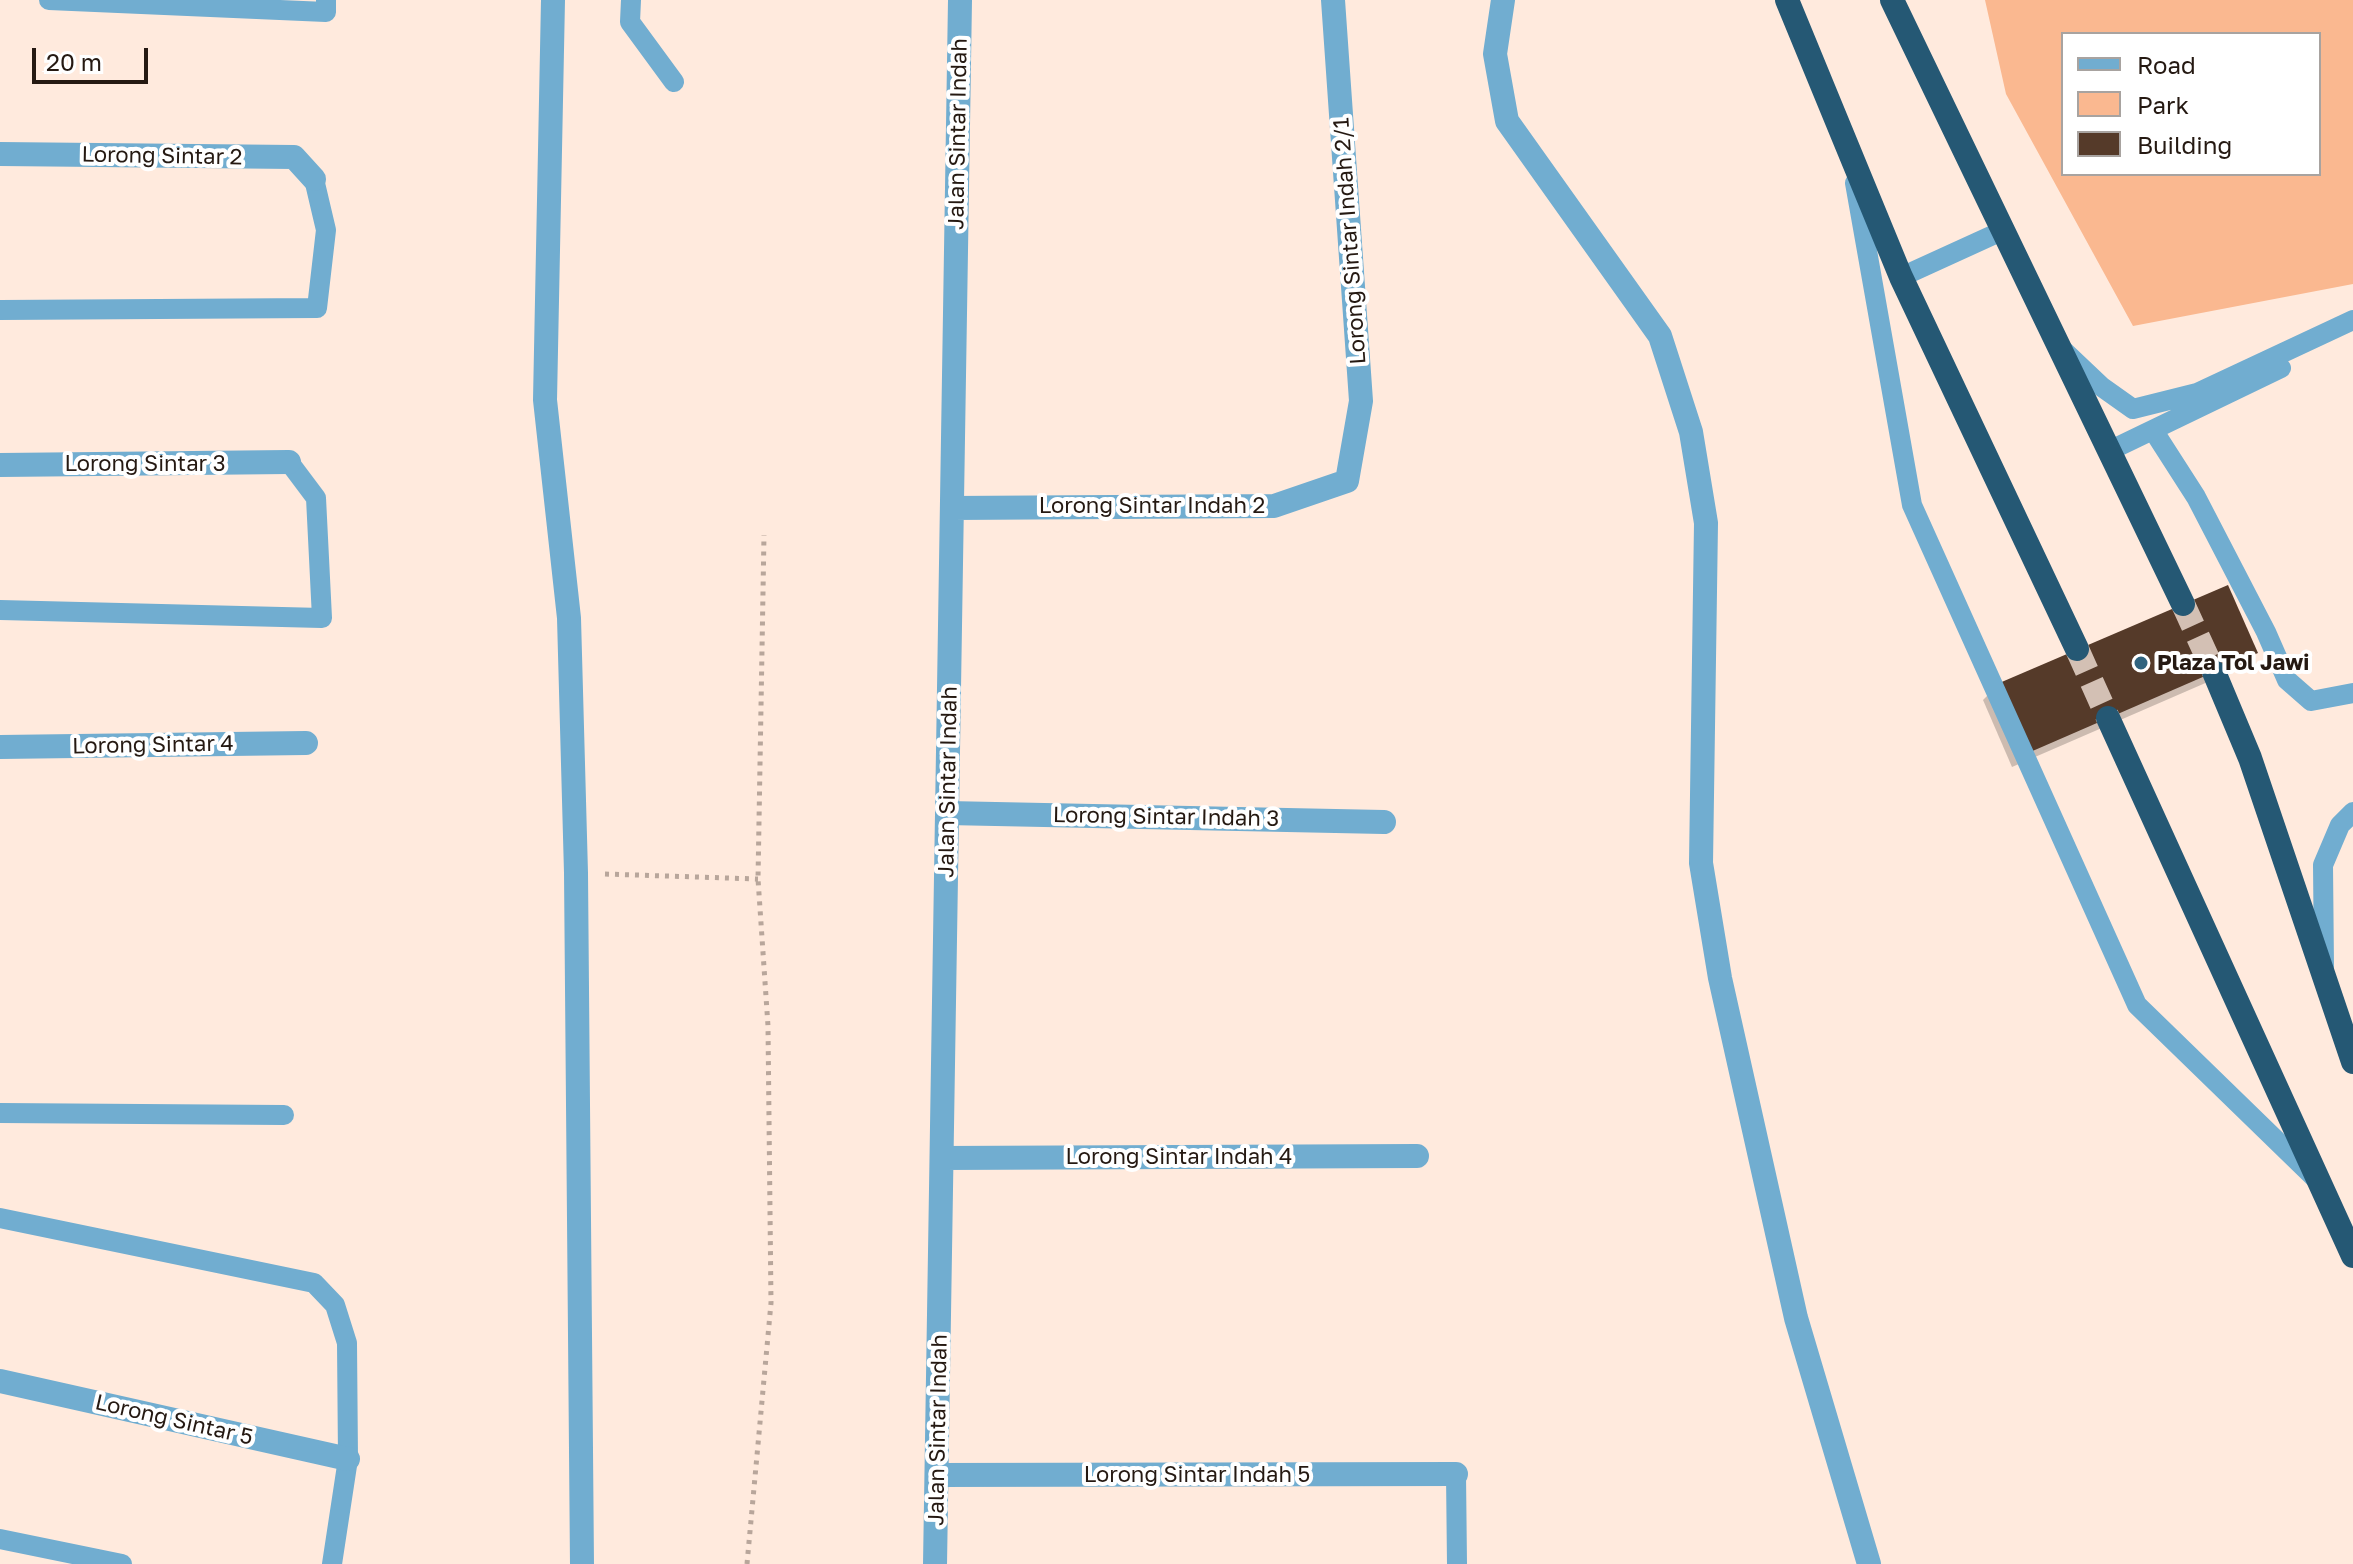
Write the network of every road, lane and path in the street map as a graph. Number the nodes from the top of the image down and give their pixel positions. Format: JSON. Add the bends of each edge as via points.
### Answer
{"nodes":[{"id":1,"x":49,"y":0,"type":"edge"},
{"id":2,"x":326,"y":0,"type":"edge"},
{"id":3,"x":553,"y":0,"type":"edge"},
{"id":4,"x":631,"y":0,"type":"edge"},
{"id":5,"x":960,"y":0,"type":"edge"},
{"id":6,"x":1333,"y":0,"type":"edge"},
{"id":7,"x":1503,"y":0,"type":"edge"},
{"id":8,"x":1787,"y":0,"type":"edge"},
{"id":9,"x":1892,"y":0,"type":"edge"},
{"id":10,"x":674,"y":82,"type":"dead end"},
{"id":11,"x":0,"y":154,"type":"edge"},
{"id":12,"x":1851,"y":161,"type":"junction"},
{"id":13,"x":314,"y":179,"type":"joint"},
{"id":14,"x":2004,"y":230,"type":"junction"},
{"id":15,"x":1901,"y":277,"type":"junction"},
{"id":16,"x":0,"y":310,"type":"edge"},
{"id":17,"x":2353,"y":320,"type":"edge"},
{"id":18,"x":2353,"y":334,"type":"edge"},
{"id":19,"x":2061,"y":348,"type":"junction"},
{"id":20,"x":2153,"y":430,"type":"junction"},
{"id":21,"x":2111,"y":450,"type":"junction"},
{"id":22,"x":289,"y":462,"type":"joint"},
{"id":23,"x":0,"y":465,"type":"edge"},
{"id":24,"x":1347,"y":481,"type":"joint"},
{"id":25,"x":952,"y":508,"type":"junction"},
{"id":26,"x":764,"y":535,"type":"dead end"},
{"id":27,"x":2183,"y":604,"type":"tunnel mouth"},
{"id":28,"x":0,"y":610,"type":"edge"},
{"id":29,"x":2077,"y":649,"type":"tunnel mouth"},
{"id":30,"x":2214,"y":672,"type":"tunnel mouth"},
{"id":31,"x":2353,"y":693,"type":"edge"},
{"id":32,"x":2108,"y":718,"type":"tunnel mouth"},
{"id":33,"x":306,"y":743,"type":"dead end"},
{"id":34,"x":0,"y":747,"type":"edge"},
{"id":35,"x":2353,"y":812,"type":"edge"},
{"id":36,"x":947,"y":813,"type":"junction"},
{"id":37,"x":1384,"y":822,"type":"dead end"},
{"id":38,"x":576,"y":873,"type":"junction"},
{"id":39,"x":758,"y":879,"type":"junction"},
{"id":40,"x":2325,"y":978,"type":"junction"},
{"id":41,"x":2353,"y":1062,"type":"edge"},
{"id":42,"x":0,"y":1113,"type":"edge"},
{"id":43,"x":284,"y":1115,"type":"dead end"},
{"id":44,"x":1417,"y":1156,"type":"dead end"},
{"id":45,"x":942,"y":1158,"type":"junction"},
{"id":46,"x":2321,"y":1185,"type":"junction"},
{"id":47,"x":0,"y":1218,"type":"edge"},
{"id":48,"x":2353,"y":1256,"type":"edge"},
{"id":49,"x":0,"y":1381,"type":"edge"},
{"id":50,"x":348,"y":1459,"type":"junction"},
{"id":51,"x":1456,"y":1474,"type":"joint"},
{"id":52,"x":937,"y":1475,"type":"junction"},
{"id":53,"x":0,"y":1539,"type":"edge"},
{"id":54,"x":122,"y":1564,"type":"edge"},
{"id":55,"x":332,"y":1564,"type":"edge"},
{"id":56,"x":582,"y":1564,"type":"edge"},
{"id":57,"x":747,"y":1564,"type":"edge"},
{"id":58,"x":935,"y":1564,"type":"edge"},
{"id":59,"x":1457,"y":1564,"type":"edge"},
{"id":60,"x":1869,"y":1564,"type":"edge"}],
"edges":[{"from":1,"to":2,"type":"lane","via":[[326,12]]},
{"from":3,"to":38,"type":"street","via":[[545,400],[569,618]]},
{"from":4,"to":10,"type":"lane","via":[[630,22]]},
{"from":5,"to":25,"type":"street","name":"Jalan Sintar Indah"},
{"from":6,"to":24,"type":"street","name":"Lorong Sintar Indah 2/1","via":[[1361,401]]},
{"from":7,"to":60,"type":"street","via":[[1495,54],[1507,121],[1660,336],[1691,432],[1706,523],[1701,863],[1720,978],[1796,1318]]},
{"from":8,"to":12,"type":"highway"},
{"from":9,"to":14,"type":"highway"},
{"from":11,"to":13,"type":"street","name":"Lorong Sintar 2","via":[[294,157]]},
{"from":12,"to":15,"type":"highway"},
{"from":12,"to":46,"type":"lane","via":[[1912,505],[2137,1005]]},
{"from":13,"to":16,"type":"lane","via":[[326,230],[317,308]]},
{"from":14,"to":15,"type":"lane"},
{"from":14,"to":19,"type":"highway"},
{"from":15,"to":29,"type":"highway"},
{"from":17,"to":19,"type":"lane","via":[[2197,393],[2133,409]]},
{"from":18,"to":20,"type":"lane"},
{"from":19,"to":21,"type":"highway"},
{"from":20,"to":21,"type":"lane"},
{"from":20,"to":31,"type":"lane","via":[[2196,497],[2287,680],[2311,701]]},
{"from":21,"to":27,"type":"highway"},
{"from":22,"to":23,"type":"street","name":"Lorong Sintar 3"},
{"from":22,"to":28,"type":"lane","via":[[316,498],[322,618]]},
{"from":24,"to":25,"type":"street","name":"Lorong Sintar Indah 2","via":[[1274,506]]},
{"from":25,"to":36,"type":"street","name":"Jalan Sintar Indah"},
{"from":26,"to":39,"type":"path"},
{"from":30,"to":40,"type":"highway","via":[[2250,758]]},
{"from":32,"to":46,"type":"highway"},
{"from":33,"to":34,"type":"street","name":"Lorong Sintar 4"},
{"from":35,"to":40,"type":"lane","via":[[2340,825],[2323,865]]},
{"from":36,"to":37,"type":"street","name":"Lorong Sintar Indah 3"},
{"from":36,"to":45,"type":"street","name":"Jalan Sintar Indah"},
{"from":38,"to":39,"type":"path"},
{"from":38,"to":56,"type":"street"},
{"from":39,"to":57,"type":"path","via":[[768,1026],[771,1303]]},
{"from":40,"to":41,"type":"highway"},
{"from":42,"to":43,"type":"lane"},
{"from":44,"to":45,"type":"street","name":"Lorong Sintar Indah 4"},
{"from":45,"to":52,"type":"street","name":"Jalan Sintar Indah"},
{"from":46,"to":48,"type":"highway"},
{"from":47,"to":50,"type":"lane","via":[[314,1283],[335,1305],[347,1343]]},
{"from":49,"to":50,"type":"street","name":"Lorong Sintar 5"},
{"from":50,"to":55,"type":"lane"},
{"from":51,"to":52,"type":"street","name":"Lorong Sintar Indah 5"},
{"from":51,"to":59,"type":"lane"},
{"from":52,"to":58,"type":"street","name":"Jalan Sintar Indah"},
{"from":53,"to":54,"type":"lane"}]}
